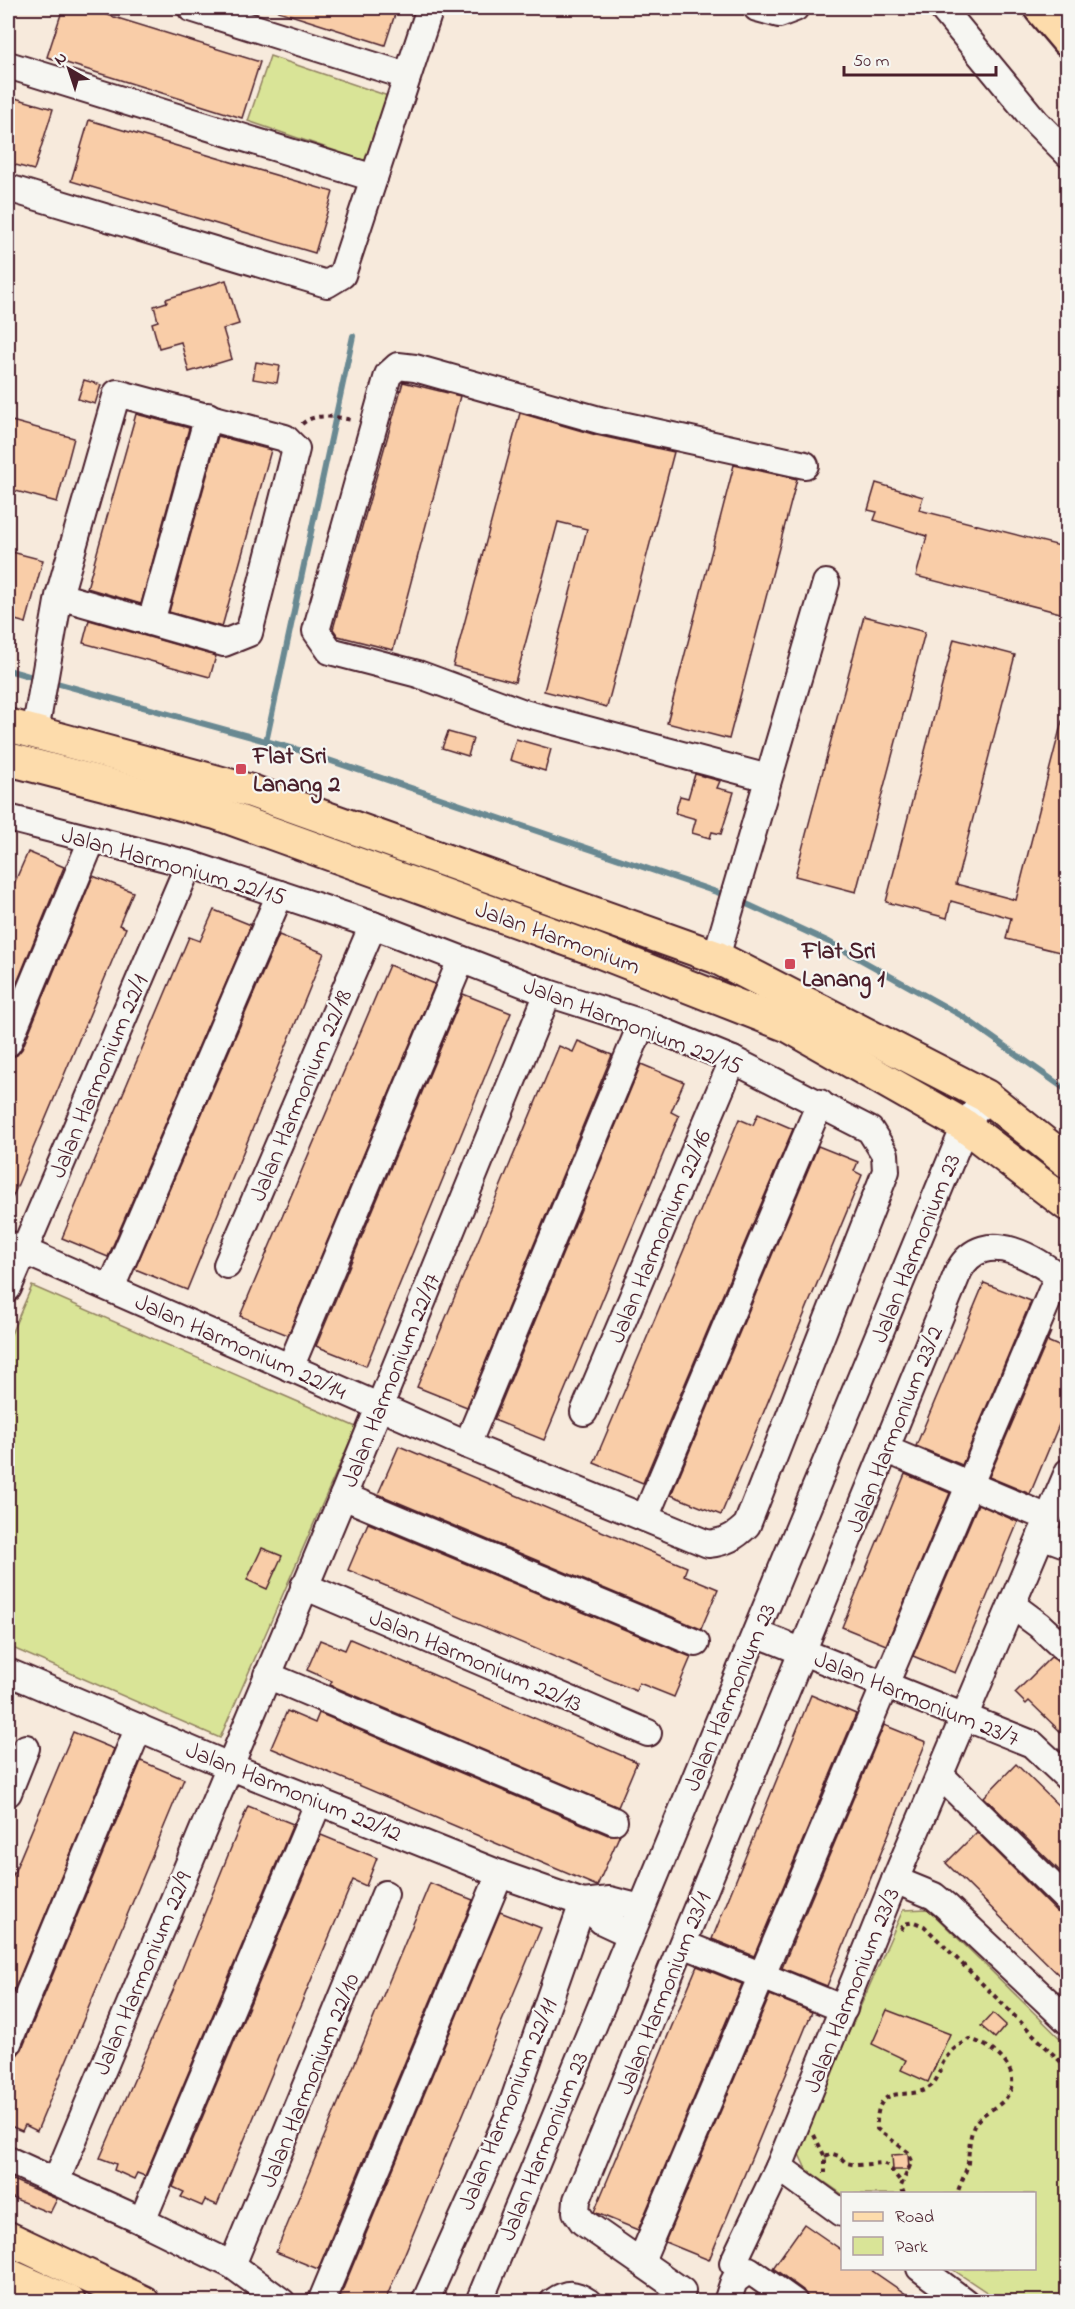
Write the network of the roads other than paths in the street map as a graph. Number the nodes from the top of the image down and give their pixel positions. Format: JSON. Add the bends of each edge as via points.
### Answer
{"nodes":[{"id":1,"x":191,"y":8,"type":"edge"},
{"id":2,"x":430,"y":8,"type":"edge"},
{"id":3,"x":757,"y":8,"type":"edge"},
{"id":4,"x":795,"y":8,"type":"edge"},
{"id":5,"x":942,"y":8,"type":"edge"},
{"id":6,"x":1041,"y":8,"type":"edge"},
{"id":7,"x":1068,"y":40,"type":"edge"},
{"id":8,"x":8,"y":65,"type":"edge"},
{"id":9,"x":407,"y":76,"type":"junction"},
{"id":10,"x":1068,"y":154,"type":"edge"},
{"id":11,"x":374,"y":178,"type":"junction"},
{"id":12,"x":8,"y":188,"type":"edge"},
{"id":13,"x":208,"y":416,"type":"junction"},
{"id":14,"x":805,"y":465,"type":"dead end"},
{"id":15,"x":826,"y":583,"type":"dead end"},
{"id":16,"x":59,"y":596,"type":"junction"},
{"id":17,"x":151,"y":622,"type":"junction"},
{"id":18,"x":21,"y":728,"type":"edge"},
{"id":19,"x":8,"y":759,"type":"edge"},
{"id":20,"x":768,"y":778,"type":"junction"},
{"id":21,"x":8,"y":818,"type":"edge"},
{"id":22,"x":92,"y":840,"type":"junction"},
{"id":23,"x":189,"y":864,"type":"junction"},
{"id":24,"x":280,"y":894,"type":"junction"},
{"id":25,"x":373,"y":925,"type":"junction"},
{"id":26,"x":716,"y":957,"type":"junction"},
{"id":27,"x":460,"y":960,"type":"junction"},
{"id":28,"x":548,"y":993,"type":"junction"},
{"id":29,"x":642,"y":1023,"type":"junction"},
{"id":30,"x":8,"y":1043,"type":"edge"},
{"id":31,"x":733,"y":1060,"type":"junction"},
{"id":32,"x":986,"y":1096,"type":"junction"},
{"id":33,"x":820,"y":1103,"type":"junction"},
{"id":34,"x":965,"y":1126,"type":"junction"},
{"id":35,"x":1068,"y":1162,"type":"edge"},
{"id":36,"x":1068,"y":1206,"type":"edge"},
{"id":37,"x":16,"y":1247,"type":"edge"},
{"id":38,"x":227,"y":1265,"type":"dead end"},
{"id":39,"x":1063,"y":1280,"type":"edge"},
{"id":40,"x":8,"y":1288,"type":"edge"},
{"id":41,"x":111,"y":1288,"type":"junction"},
{"id":42,"x":290,"y":1368,"type":"junction"},
{"id":43,"x":379,"y":1407,"type":"junction"},
{"id":44,"x":584,"y":1412,"type":"dead end"},
{"id":45,"x":467,"y":1445,"type":"junction"},
{"id":46,"x":885,"y":1449,"type":"junction"},
{"id":47,"x":1068,"y":1472,"type":"edge"},
{"id":48,"x":970,"y":1485,"type":"junction"},
{"id":49,"x":343,"y":1496,"type":"junction"},
{"id":50,"x":645,"y":1518,"type":"junction"},
{"id":51,"x":1045,"y":1526,"type":"junction"},
{"id":52,"x":708,"y":1544,"type":"joint"},
{"id":53,"x":1068,"y":1545,"type":"edge"},
{"id":54,"x":304,"y":1586,"type":"junction"},
{"id":55,"x":1012,"y":1605,"type":"junction"},
{"id":56,"x":756,"y":1633,"type":"junction"},
{"id":57,"x":696,"y":1643,"type":"dead end"},
{"id":58,"x":803,"y":1652,"type":"junction"},
{"id":59,"x":1068,"y":1652,"type":"edge"},
{"id":60,"x":8,"y":1672,"type":"edge"},
{"id":61,"x":267,"y":1675,"type":"junction"},
{"id":62,"x":885,"y":1684,"type":"junction"},
{"id":63,"x":965,"y":1716,"type":"junction"},
{"id":64,"x":139,"y":1727,"type":"junction"},
{"id":65,"x":648,"y":1733,"type":"dead end"},
{"id":66,"x":26,"y":1748,"type":"dead end"},
{"id":67,"x":229,"y":1766,"type":"junction"},
{"id":68,"x":940,"y":1776,"type":"junction"},
{"id":69,"x":1068,"y":1778,"type":"edge"},
{"id":70,"x":8,"y":1793,"type":"edge"},
{"id":71,"x":319,"y":1801,"type":"junction"},
{"id":72,"x":615,"y":1821,"type":"dead end"},
{"id":73,"x":500,"y":1874,"type":"junction"},
{"id":74,"x":895,"y":1880,"type":"junction"},
{"id":75,"x":385,"y":1894,"type":"dead end"},
{"id":76,"x":1068,"y":1901,"type":"edge"},
{"id":77,"x":583,"y":1903,"type":"junction"},
{"id":78,"x":641,"y":1908,"type":"junction"},
{"id":79,"x":630,"y":1934,"type":"junction"},
{"id":80,"x":683,"y":1944,"type":"junction"},
{"id":81,"x":762,"y":1976,"type":"junction"},
{"id":82,"x":844,"y":2009,"type":"junction"},
{"id":83,"x":1066,"y":2017,"type":"edge"},
{"id":84,"x":8,"y":2043,"type":"edge"},
{"id":85,"x":8,"y":2160,"type":"edge"},
{"id":86,"x":779,"y":2167,"type":"junction"},
{"id":87,"x":56,"y":2181,"type":"junction"},
{"id":88,"x":841,"y":2212,"type":"edge"},
{"id":89,"x":142,"y":2221,"type":"junction"},
{"id":90,"x":8,"y":2238,"type":"edge"},
{"id":91,"x":641,"y":2262,"type":"junction"},
{"id":92,"x":733,"y":2263,"type":"dead end"},
{"id":93,"x":232,"y":2265,"type":"junction"},
{"id":94,"x":923,"y":2270,"type":"edge"},
{"id":95,"x":8,"y":2275,"type":"edge"},
{"id":96,"x":682,"y":2291,"type":"dead end"},
{"id":97,"x":69,"y":2301,"type":"edge"},
{"id":98,"x":143,"y":2301,"type":"edge"},
{"id":99,"x":282,"y":2301,"type":"edge"},
{"id":100,"x":321,"y":2301,"type":"edge"},
{"id":101,"x":424,"y":2301,"type":"edge"},
{"id":102,"x":479,"y":2301,"type":"edge"},
{"id":103,"x":554,"y":2301,"type":"edge"},
{"id":104,"x":588,"y":2301,"type":"edge"},
{"id":105,"x":727,"y":2301,"type":"edge"},
{"id":106,"x":794,"y":2301,"type":"edge"},
{"id":107,"x":965,"y":2301,"type":"edge"}],
"edges":[{"from":1,"to":9,"type":"street"},
{"from":2,"to":9,"type":"street"},
{"from":3,"to":4,"type":"street","via":[[779,14]]},
{"from":5,"to":10,"type":"street","via":[[1036,122]]},
{"from":6,"to":7,"type":"highway"},
{"from":8,"to":11,"type":"street"},
{"from":9,"to":11,"type":"street"},
{"from":11,"to":12,"type":"street","via":[[342,274],[327,284]]},
{"from":13,"to":16,"type":"street","via":[[117,393]]},
{"from":13,"to":17,"type":"street"},
{"from":13,"to":17,"type":"street","via":[[285,438],[296,449],[249,633],[224,643]]},
{"from":14,"to":20,"type":"street","via":[[599,420],[398,366],[388,375],[316,631],[330,651],[418,675],[524,713]]},
{"from":15,"to":20,"type":"street"},
{"from":16,"to":17,"type":"street"},
{"from":16,"to":18,"type":"street"},
{"from":18,"to":26,"type":"main road","name":"Jalan Harmonium","via":[[251,791]]},
{"from":19,"to":34,"type":"main road","name":"Jalan Harmonium","via":[[216,813],[588,947],[789,1026]]},
{"from":20,"to":26,"type":"street"},
{"from":21,"to":22,"type":"street","name":"Jalan Harmonium 22/15"},
{"from":22,"to":23,"type":"street","name":"Jalan Harmonium 22/15"},
{"from":22,"to":30,"type":"street"},
{"from":23,"to":24,"type":"street","name":"Jalan Harmonium 22/15"},
{"from":23,"to":37,"type":"street","name":"Jalan Harmonium 22/1"},
{"from":24,"to":25,"type":"street","name":"Jalan Harmonium 22/15"},
{"from":24,"to":41,"type":"street"},
{"from":25,"to":27,"type":"street","name":"Jalan Harmonium 22/15"},
{"from":25,"to":38,"type":"street","name":"Jalan Harmonium 22/18"},
{"from":26,"to":32,"type":"main road","name":"Jalan Harmonium"},
{"from":27,"to":28,"type":"street","name":"Jalan Harmonium 22/15"},
{"from":27,"to":42,"type":"street"},
{"from":28,"to":29,"type":"street","name":"Jalan Harmonium 22/15"},
{"from":28,"to":43,"type":"street","name":"Jalan Harmonium 22/17"},
{"from":29,"to":31,"type":"street","name":"Jalan Harmonium 22/15"},
{"from":29,"to":45,"type":"street"},
{"from":31,"to":33,"type":"street","name":"Jalan Harmonium 22/15"},
{"from":31,"to":44,"type":"street","name":"Jalan Harmonium 22/16"},
{"from":32,"to":34,"type":"street","name":"Jalan Harmonium 23"},
{"from":32,"to":35,"type":"main road","name":"Jalan Harmonium"},
{"from":33,"to":50,"type":"street"},
{"from":33,"to":52,"type":"street","name":"Jalan Harmonium 22/15","via":[[870,1130],[885,1154],[886,1171],[747,1524],[736,1536]]},
{"from":34,"to":36,"type":"main road","name":"Jalan Harmonium"},
{"from":34,"to":56,"type":"street","name":"Jalan Harmonium 23"},
{"from":37,"to":40,"type":"street","name":"Jalan Harmonium 22/1"},
{"from":37,"to":41,"type":"street","name":"Jalan Harmonium 22/14"},
{"from":39,"to":46,"type":"street","name":"Jalan Harmonium 23/2","via":[[1019,1251],[988,1248],[964,1262]]},
{"from":39,"to":48,"type":"street"},
{"from":41,"to":42,"type":"street","name":"Jalan Harmonium 22/14"},
{"from":42,"to":43,"type":"street","name":"Jalan Harmonium 22/14"},
{"from":43,"to":45,"type":"street","name":"Jalan Harmonium 22/14"},
{"from":43,"to":49,"type":"street","name":"Jalan Harmonium 22/17"},
{"from":45,"to":50,"type":"street","name":"Jalan Harmonium 22/14"},
{"from":46,"to":48,"type":"street"},
{"from":46,"to":58,"type":"street","name":"Jalan Harmonium 23/2"},
{"from":47,"to":51,"type":"street","name":"Jalan Harmonium 23/3"},
{"from":48,"to":51,"type":"street"},
{"from":48,"to":62,"type":"street"},
{"from":49,"to":54,"type":"street","name":"Jalan Harmonium 22/17"},
{"from":49,"to":57,"type":"street"},
{"from":50,"to":52,"type":"street","name":"Jalan Harmonium 22/14"},
{"from":51,"to":53,"type":"street"},
{"from":51,"to":55,"type":"street","name":"Jalan Harmonium 23/3"},
{"from":54,"to":61,"type":"street","name":"Jalan Harmonium 22/17"},
{"from":54,"to":65,"type":"street","name":"Jalan Harmonium 22/13"},
{"from":55,"to":59,"type":"street"},
{"from":55,"to":63,"type":"street","name":"Jalan Harmonium 23/3"},
{"from":56,"to":58,"type":"street","name":"Jalan Harmonium 23/7"},
{"from":56,"to":78,"type":"street","name":"Jalan Harmonium 23"},
{"from":58,"to":62,"type":"street","name":"Jalan Harmonium 23/7"},
{"from":58,"to":80,"type":"street","name":"Jalan Harmonium 23/1"},
{"from":60,"to":64,"type":"street","name":"Jalan Harmonium 22/12"},
{"from":61,"to":67,"type":"street","name":"Jalan Harmonium 22/17"},
{"from":61,"to":72,"type":"street"},
{"from":62,"to":63,"type":"street","name":"Jalan Harmonium 23/7"},
{"from":62,"to":81,"type":"street"},
{"from":63,"to":68,"type":"street","name":"Jalan Harmonium 23/3"},
{"from":63,"to":69,"type":"street","name":"Jalan Harmonium 23/7","via":[[1032,1744]]},
{"from":64,"to":67,"type":"street","name":"Jalan Harmonium 22/12"},
{"from":64,"to":84,"type":"street"},
{"from":66,"to":70,"type":"street"},
{"from":67,"to":71,"type":"street","name":"Jalan Harmonium 22/12"},
{"from":67,"to":87,"type":"street","name":"Jalan Harmonium 22/9"},
{"from":68,"to":74,"type":"street","name":"Jalan Harmonium 23/3"},
{"from":68,"to":76,"type":"street"},
{"from":71,"to":73,"type":"street","name":"Jalan Harmonium 22/12"},
{"from":71,"to":89,"type":"street"},
{"from":73,"to":77,"type":"street","name":"Jalan Harmonium 22/12"},
{"from":73,"to":100,"type":"street"},
{"from":74,"to":82,"type":"street","name":"Jalan Harmonium 23/3"},
{"from":74,"to":83,"type":"street","via":[[934,1896]]},
{"from":75,"to":93,"type":"street","name":"Jalan Harmonium 22/10"},
{"from":77,"to":78,"type":"street","name":"Jalan Harmonium 22/12","via":[[610,1900]]},
{"from":77,"to":79,"type":"street","name":"Jalan Harmonium 22/12","via":[[602,1921]]},
{"from":77,"to":101,"type":"street","name":"Jalan Harmonium 22/11","via":[[507,2120]]},
{"from":78,"to":79,"type":"street","name":"Jalan Harmonium 23"},
{"from":79,"to":102,"type":"street","name":"Jalan Harmonium 23"},
{"from":80,"to":81,"type":"street"},
{"from":80,"to":91,"type":"street","name":"Jalan Harmonium 23/1","via":[[577,2200],[576,2212],[583,2222]]},
{"from":81,"to":82,"type":"street"},
{"from":81,"to":91,"type":"street"},
{"from":82,"to":86,"type":"street","name":"Jalan Harmonium 23/3"},
{"from":85,"to":87,"type":"street"},
{"from":86,"to":88,"type":"street"},
{"from":86,"to":92,"type":"street","name":"Jalan Harmonium 23/3"},
{"from":87,"to":89,"type":"street"},
{"from":89,"to":93,"type":"street"},
{"from":90,"to":98,"type":"main road"},
{"from":91,"to":96,"type":"street","name":"Jalan Harmonium 23/1"},
{"from":93,"to":99,"type":"street"},
{"from":94,"to":107,"type":"street"},
{"from":95,"to":97,"type":"main road"},
{"from":103,"to":104,"type":"street","via":[[569,2294]]},
{"from":105,"to":106,"type":"street","via":[[734,2281],[749,2270]]}]}
